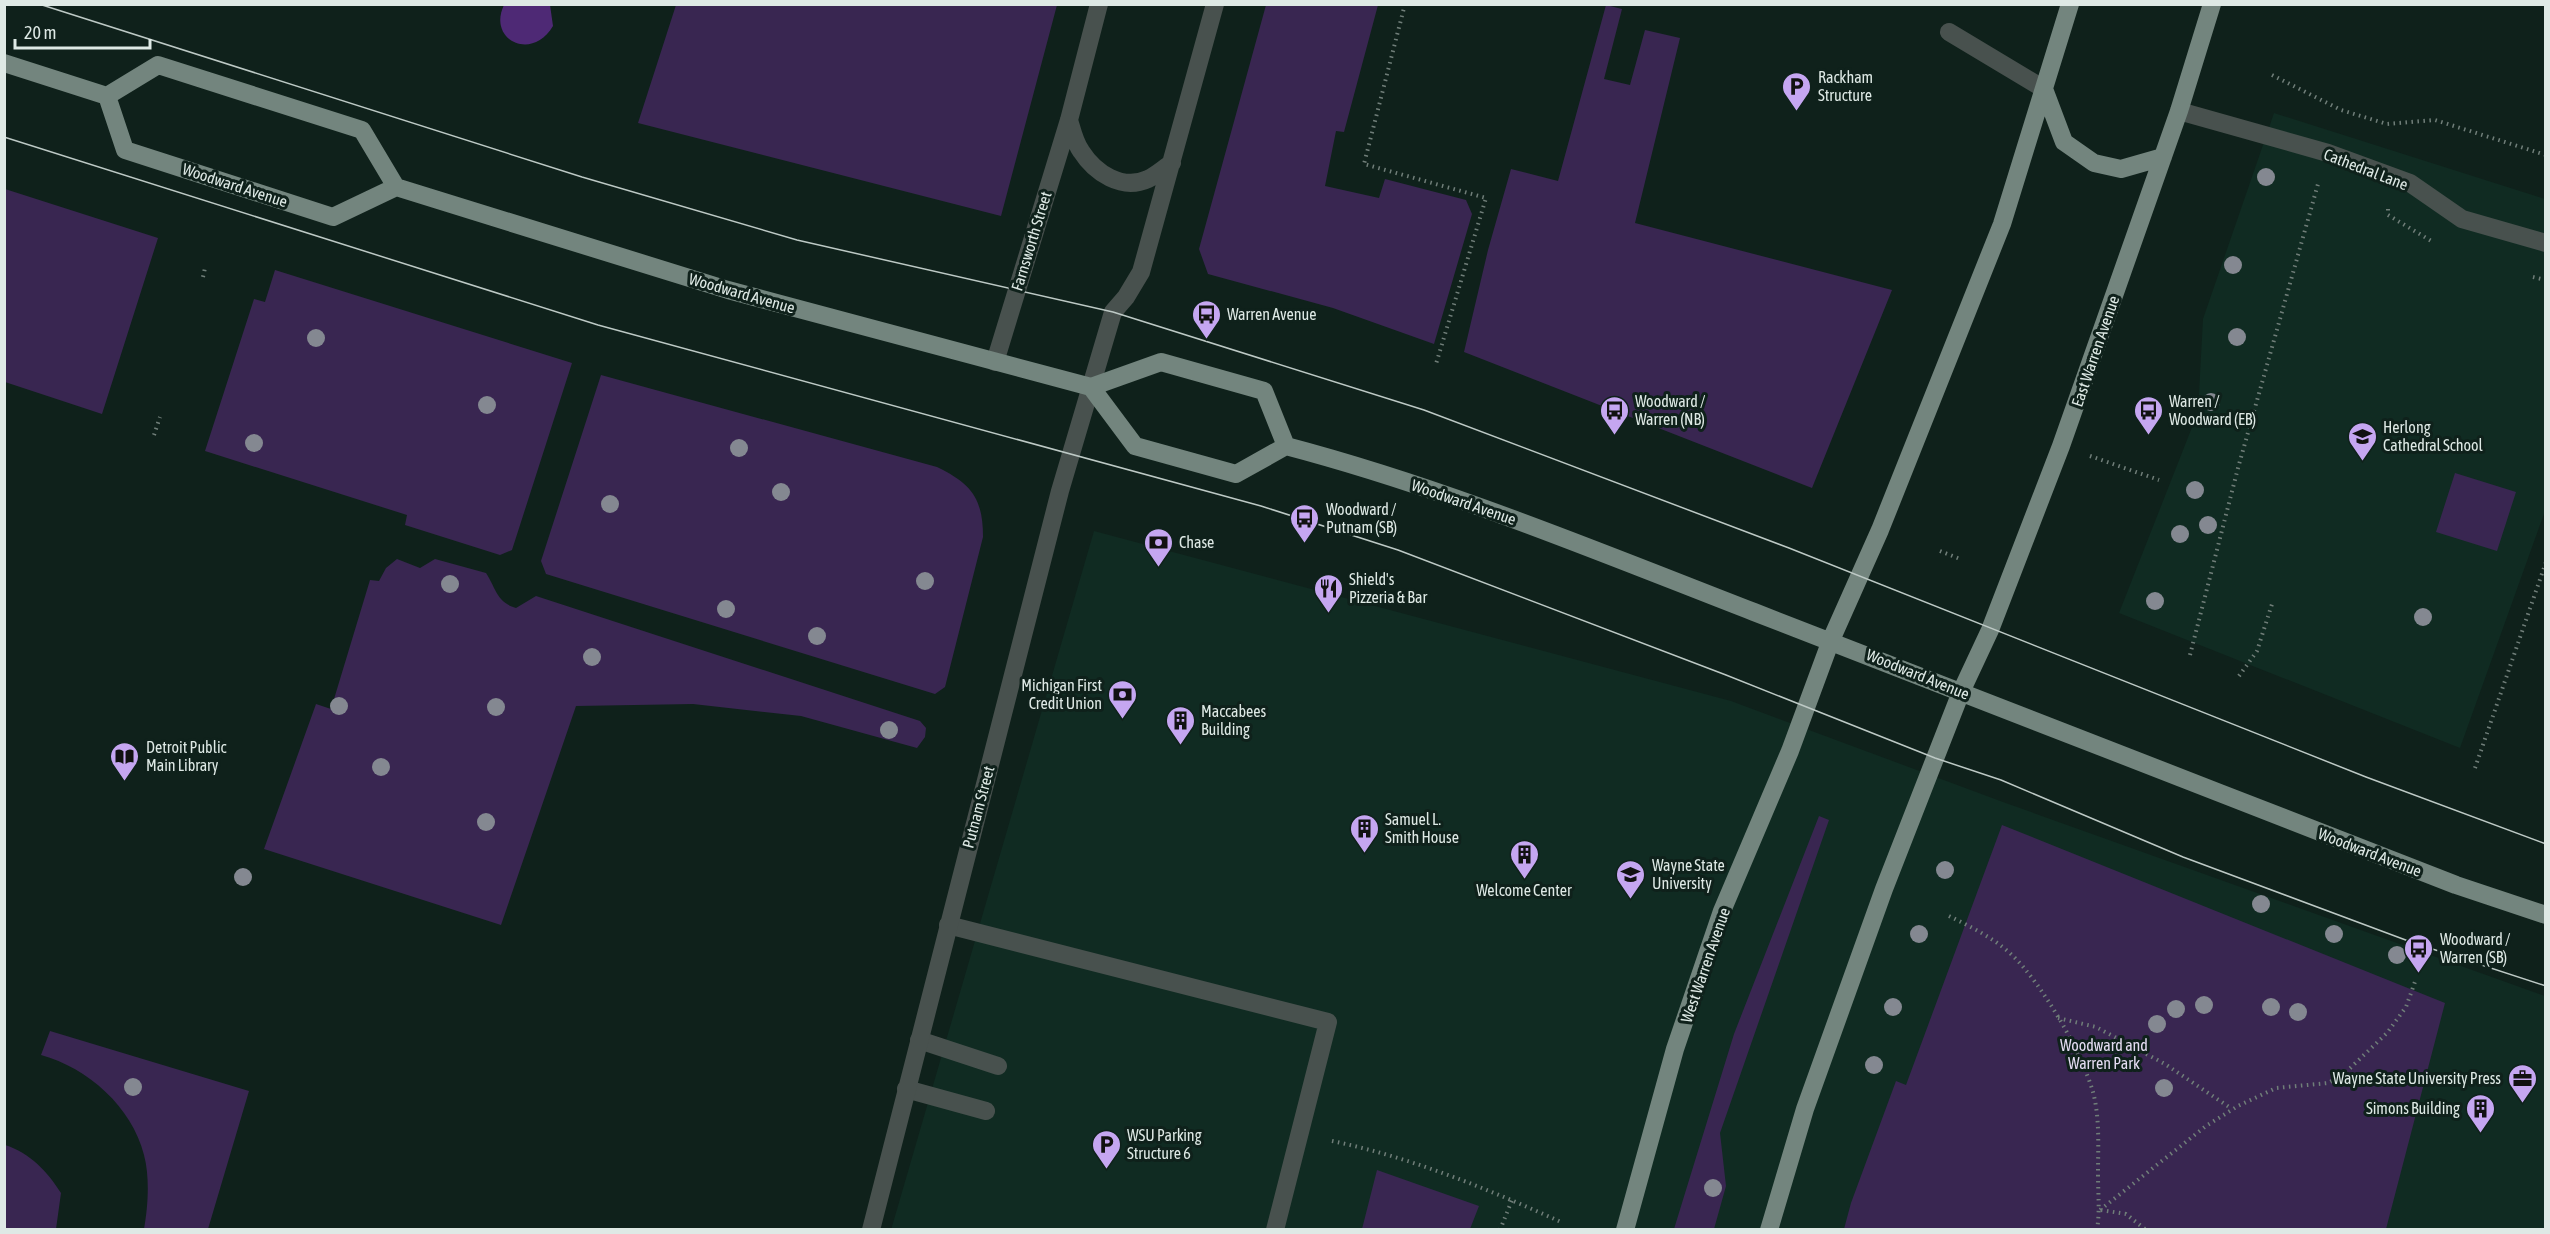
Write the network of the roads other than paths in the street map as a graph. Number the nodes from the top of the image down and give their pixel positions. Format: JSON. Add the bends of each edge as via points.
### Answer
{"nodes":[{"id":1,"x":1099,"y":4,"type":"edge"},
{"id":2,"x":1215,"y":4,"type":"edge"},
{"id":3,"x":2070,"y":4,"type":"edge"},
{"id":4,"x":2212,"y":4,"type":"edge"},
{"id":5,"x":1949,"y":32,"type":"dead end"},
{"id":6,"x":4,"y":63,"type":"edge"},
{"id":7,"x":2044,"y":89,"type":"junction"},
{"id":8,"x":107,"y":96,"type":"junction"},
{"id":9,"x":2179,"y":111,"type":"junction"},
{"id":10,"x":1069,"y":120,"type":"junction"},
{"id":11,"x":2163,"y":157,"type":"junction"},
{"id":12,"x":1172,"y":164,"type":"junction"},
{"id":13,"x":396,"y":187,"type":"junction"},
{"id":14,"x":2546,"y":243,"type":"edge"},
{"id":15,"x":995,"y":362,"type":"junction"},
{"id":16,"x":1091,"y":387,"type":"junction"},
{"id":17,"x":1286,"y":446,"type":"junction"},
{"id":18,"x":1831,"y":640,"type":"junction"},
{"id":19,"x":1961,"y":692,"type":"junction"},
{"id":20,"x":2546,"y":915,"type":"edge"},
{"id":21,"x":948,"y":925,"type":"junction"},
{"id":22,"x":919,"y":1040,"type":"junction"},
{"id":23,"x":998,"y":1065,"type":"dead end"},
{"id":24,"x":906,"y":1089,"type":"junction"},
{"id":25,"x":986,"y":1111,"type":"dead end"},
{"id":26,"x":872,"y":1230,"type":"edge"},
{"id":27,"x":1275,"y":1230,"type":"edge"},
{"id":28,"x":1625,"y":1230,"type":"edge"},
{"id":29,"x":1769,"y":1230,"type":"edge"}],
"edges":[{"from":1,"to":10,"type":"street","name":"Farnsworth Street"},
{"from":2,"to":12,"type":"street"},
{"from":3,"to":7,"type":"main road"},
{"from":4,"to":9,"type":"main road","name":"East Warren Avenue"},
{"from":5,"to":7,"type":"street"},
{"from":6,"to":8,"type":"main road"},
{"from":7,"to":11,"type":"main road","via":[[2064,142],[2094,163],[2121,169]]},
{"from":7,"to":18,"type":"main road","via":[[2002,224],[1880,530]]},
{"from":8,"to":13,"type":"main road","via":[[158,65],[252,94],[362,130]]},
{"from":8,"to":13,"type":"main road","name":"Woodward Avenue","via":[[125,150],[333,217]]},
{"from":9,"to":11,"type":"main road","name":"East Warren Avenue"},
{"from":9,"to":14,"type":"street","name":"Cathedral Lane","via":[[2328,153],[2410,183],[2462,219]]},
{"from":10,"to":12,"type":"street","via":[[1080,150],[1114,181],[1148,179]]},
{"from":10,"to":15,"type":"street","name":"Farnsworth Street"},
{"from":11,"to":19,"type":"main road","name":"East Warren Avenue","via":[[2055,463],[1990,630]]},
{"from":12,"to":16,"type":"street","via":[[1141,272],[1113,312]]},
{"from":13,"to":15,"type":"main road","name":"Woodward Avenue","via":[[728,290]]},
{"from":15,"to":16,"type":"main road","name":"Woodward Avenue"},
{"from":16,"to":17,"type":"main road","via":[[1135,446],[1236,474]]},
{"from":16,"to":17,"type":"main road","via":[[1161,362],[1264,391]]},
{"from":16,"to":21,"type":"street","name":"Putnam Street"},
{"from":17,"to":18,"type":"main road","name":"Woodward Avenue","via":[[1506,516]]},
{"from":18,"to":19,"type":"main road","name":"Woodward Avenue"},
{"from":18,"to":28,"type":"main road","name":"West Warren Avenue","via":[[1790,751],[1722,911],[1676,1049]]},
{"from":19,"to":20,"type":"main road","name":"Woodward Avenue","via":[[2456,885]]},
{"from":19,"to":29,"type":"main road","via":[[1813,1087]]},
{"from":21,"to":22,"type":"street","name":"Putnam Street"},
{"from":21,"to":27,"type":"street","via":[[1328,1022]]},
{"from":22,"to":23,"type":"street"},
{"from":22,"to":24,"type":"street","name":"Putnam Street"},
{"from":24,"to":25,"type":"street"},
{"from":24,"to":26,"type":"street","name":"Putnam Street"}]}
